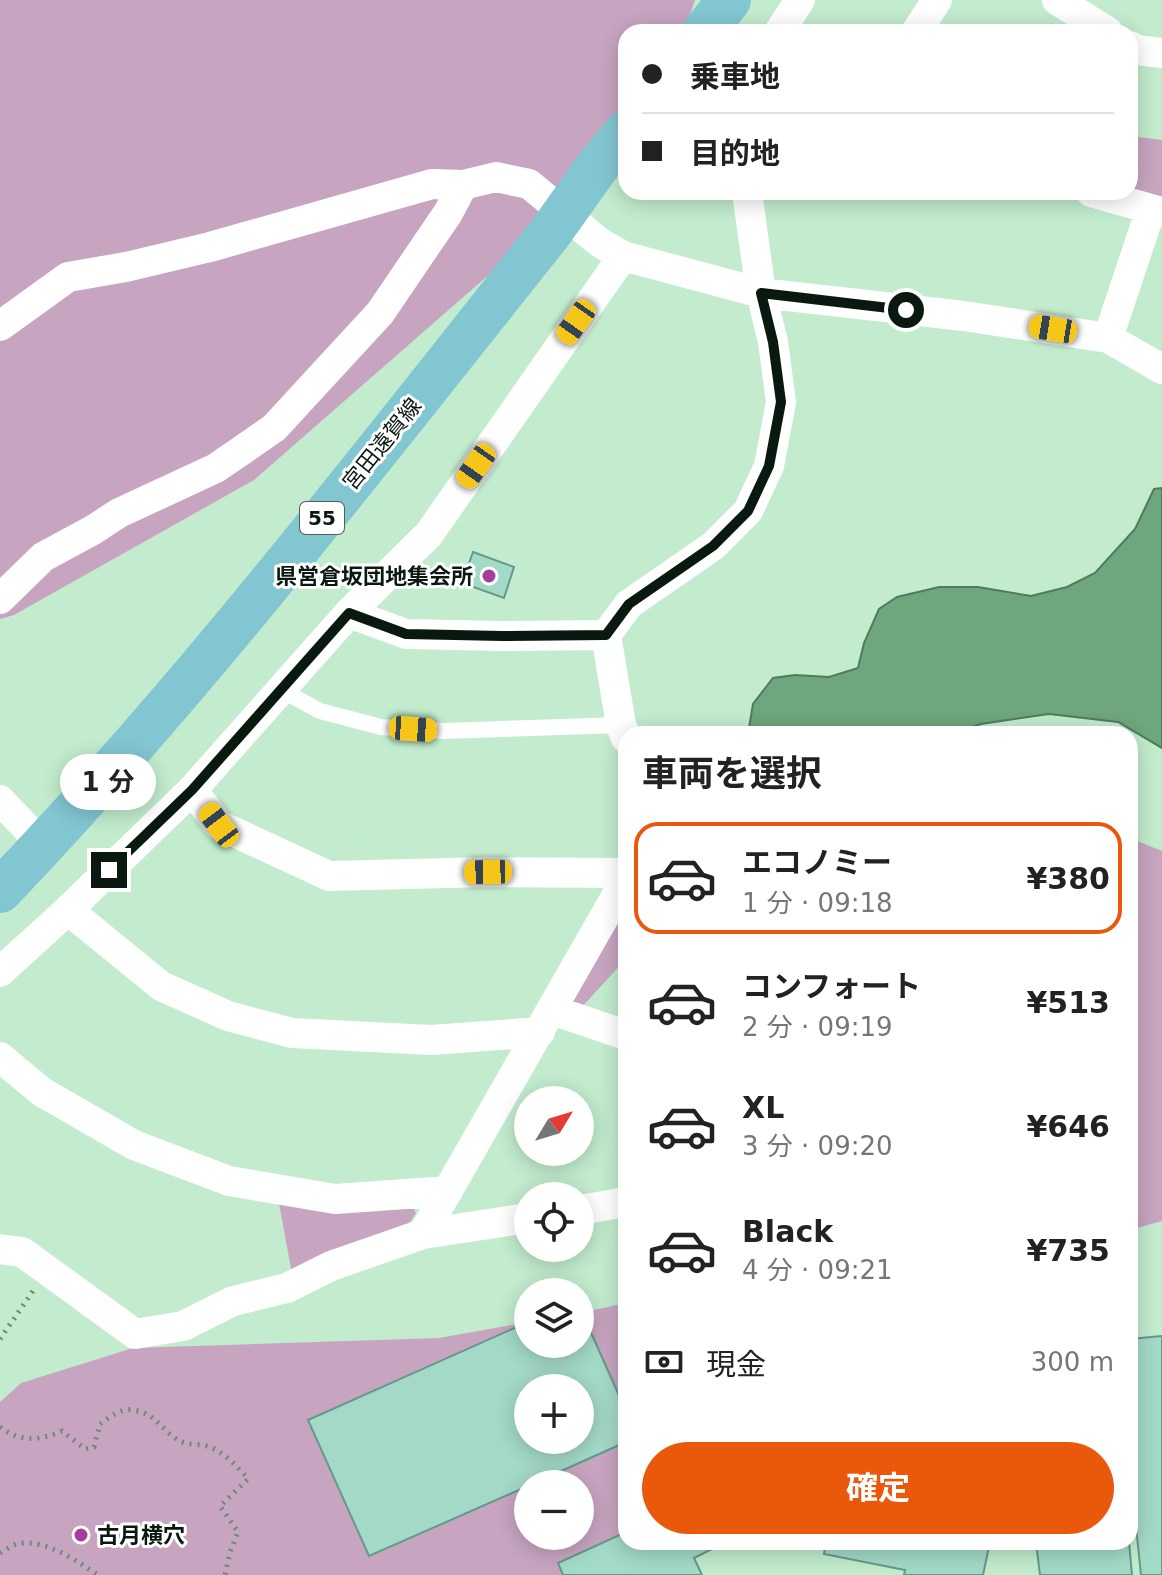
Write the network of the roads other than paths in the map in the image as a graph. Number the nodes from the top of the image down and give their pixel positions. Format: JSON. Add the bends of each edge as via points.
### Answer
{"nodes":[{"id":1,"x":729,"y":0,"type":"edge"},
{"id":2,"x":800,"y":0,"type":"edge"},
{"id":3,"x":937,"y":0,"type":"edge"},
{"id":4,"x":1057,"y":0,"type":"edge"},
{"id":5,"x":710,"y":24,"type":"edge"},
{"id":6,"x":784,"y":24,"type":"edge"},
{"id":7,"x":921,"y":24,"type":"edge"},
{"id":8,"x":1095,"y":24,"type":"edge"},
{"id":9,"x":1138,"y":50,"type":"edge"},
{"id":10,"x":1162,"y":53,"type":"edge"},
{"id":11,"x":618,"y":142,"type":"edge"},
{"id":12,"x":463,"y":185,"type":"junction"},
{"id":13,"x":748,"y":200,"type":"edge"},
{"id":14,"x":1120,"y":200,"type":"edge"},
{"id":15,"x":1157,"y":210,"type":"edge"},
{"id":16,"x":611,"y":249,"type":"junction"},
{"id":17,"x":761,"y":293,"type":"junction"},
{"id":18,"x":0,"y":326,"type":"edge"},
{"id":19,"x":1108,"y":338,"type":"junction"},
{"id":20,"x":1162,"y":369,"type":"edge"},
{"id":21,"x":0,"y":599,"type":"edge"},
{"id":22,"x":349,"y":613,"type":"junction"},
{"id":23,"x":606,"y":635,"type":"junction"},
{"id":24,"x":281,"y":690,"type":"junction"},
{"id":25,"x":622,"y":726,"type":"edge"},
{"id":26,"x":618,"y":731,"type":"edge"},
{"id":27,"x":192,"y":790,"type":"junction"},
{"id":28,"x":0,"y":800,"type":"edge"},
{"id":29,"x":43,"y":845,"type":"junction"},
{"id":30,"x":618,"y":876,"type":"edge"},
{"id":31,"x":618,"y":890,"type":"edge"},
{"id":32,"x":0,"y":891,"type":"edge"},
{"id":33,"x":68,"y":910,"type":"junction"},
{"id":34,"x":0,"y":972,"type":"edge"},
{"id":35,"x":546,"y":1021,"type":"junction"},
{"id":36,"x":618,"y":1034,"type":"edge"},
{"id":37,"x":0,"y":1057,"type":"edge"},
{"id":38,"x":448,"y":1191,"type":"junction"},
{"id":39,"x":618,"y":1203,"type":"edge"},
{"id":40,"x":594,"y":1208,"type":"edge"},
{"id":41,"x":514,"y":1220,"type":"edge"},
{"id":42,"x":423,"y":1234,"type":"junction"},
{"id":43,"x":0,"y":1249,"type":"edge"}],
"edges":[{"from":1,"to":5,"type":"main road"},
{"from":2,"to":6,"type":"street"},
{"from":3,"to":7,"type":"street"},
{"from":4,"to":8,"type":"street"},
{"from":9,"to":10,"type":"street"},
{"from":11,"to":29,"type":"main road","name":"宮田遠賀線","number":"55","via":[[229,634]]},
{"from":12,"to":16,"type":"street","via":[[496,177],[529,184]]},
{"from":12,"to":18,"type":"street","via":[[432,184],[210,247],[68,277]]},
{"from":12,"to":21,"type":"street","via":[[380,313],[274,428],[216,468],[119,513],[43,557]]},
{"from":13,"to":17,"type":"street"},
{"from":14,"to":15,"type":"street"},
{"from":15,"to":19,"type":"street"},
{"from":16,"to":17,"type":"street"},
{"from":16,"to":22,"type":"street","via":[[429,534]]},
{"from":17,"to":19,"type":"street"},
{"from":17,"to":23,"type":"street","via":[[781,402],[769,466],[748,511],[713,546],[629,604]]},
{"from":19,"to":20,"type":"street"},
{"from":22,"to":23,"type":"street","via":[[406,634]]},
{"from":22,"to":24,"type":"street"},
{"from":23,"to":25,"type":"street"},
{"from":24,"to":26,"type":"lane","via":[[320,711],[381,727]]},
{"from":24,"to":27,"type":"street"},
{"from":27,"to":30,"type":"street","via":[[219,825],[329,876]]},
{"from":27,"to":33,"type":"street"},
{"from":28,"to":29,"type":"street"},
{"from":29,"to":32,"type":"main road","name":"宮田遠賀線","number":"55"},
{"from":31,"to":35,"type":"street"},
{"from":33,"to":34,"type":"street"},
{"from":33,"to":35,"type":"street","via":[[161,986],[228,1016],[279,1030],[431,1040]]},
{"from":35,"to":36,"type":"street"},
{"from":35,"to":38,"type":"street"},
{"from":37,"to":38,"type":"street","via":[[42,1092],[134,1145],[229,1181],[335,1199]]},
{"from":38,"to":42,"type":"street"},
{"from":39,"to":40,"type":"street"},
{"from":41,"to":42,"type":"street"},
{"from":42,"to":43,"type":"street","via":[[331,1266],[287,1288],[233,1301],[183,1326],[135,1334],[22,1252]]}]}
